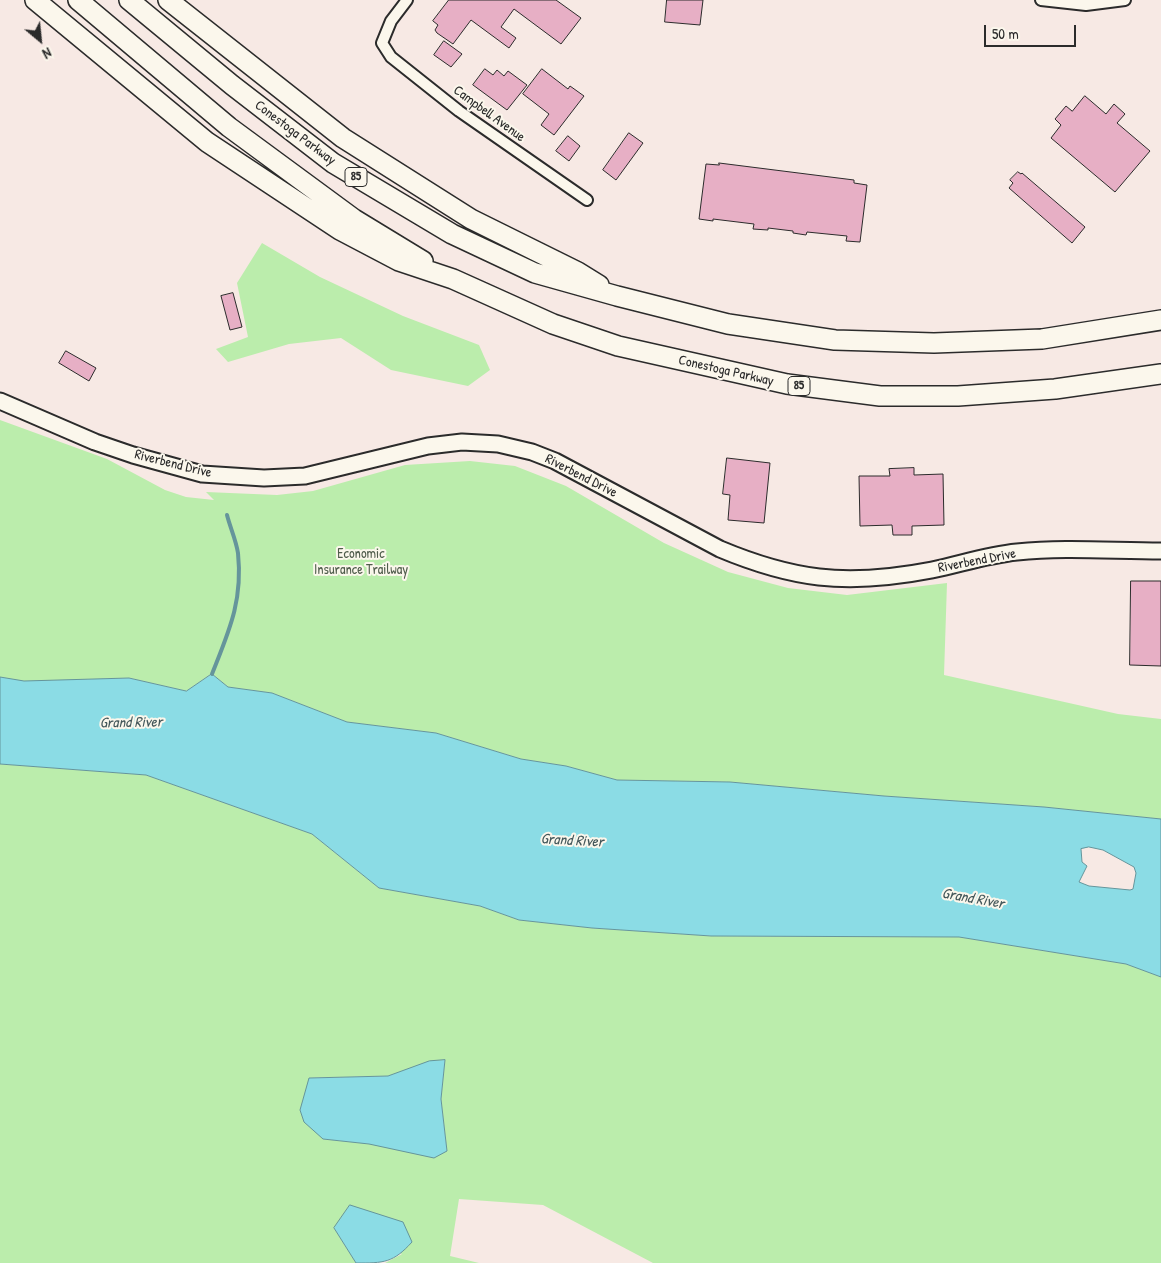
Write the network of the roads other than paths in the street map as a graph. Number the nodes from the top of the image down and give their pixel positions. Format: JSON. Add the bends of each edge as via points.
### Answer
{"nodes":[{"id":1,"x":36,"y":0,"type":"edge"},
{"id":2,"x":78,"y":0,"type":"edge"},
{"id":3,"x":129,"y":0,"type":"edge"},
{"id":4,"x":168,"y":0,"type":"edge"},
{"id":5,"x":407,"y":0,"type":"edge"},
{"id":6,"x":1041,"y":0,"type":"edge"},
{"id":7,"x":1125,"y":0,"type":"edge"},
{"id":8,"x":587,"y":200,"type":"dead end"},
{"id":9,"x":453,"y":279,"type":"junction"},
{"id":10,"x":617,"y":296,"type":"junction"},
{"id":11,"x":1161,"y":320,"type":"edge"},
{"id":12,"x":1161,"y":374,"type":"edge"},
{"id":13,"x":0,"y":401,"type":"edge"},
{"id":14,"x":1161,"y":551,"type":"edge"}],
"edges":[{"from":1,"to":9,"type":"highway","name":"Conestoga Parkway","number":"85","via":[[207,142],[340,230],[398,261]]},
{"from":2,"to":9,"type":"highway","name":"Conestoga Parkway","number":"85","via":[[229,127],[354,218]]},
{"from":3,"to":10,"type":"highway","name":"Conestoga Parkway","number":"85","via":[[333,163],[452,234],[535,273]]},
{"from":4,"to":10,"type":"highway","name":"Conestoga Parkway","number":"85","via":[[343,138],[471,219],[578,272]]},
{"from":5,"to":8,"type":"street","name":"Campbell Avenue","via":[[382,43],[391,57],[459,111]]},
{"from":6,"to":7,"type":"street","via":[[1086,5]]},
{"from":9,"to":12,"type":"highway","name":"Conestoga Parkway","number":"85","via":[[553,324],[618,346],[787,384],[880,396],[958,396]]},
{"from":10,"to":11,"type":"highway","name":"Conestoga Parkway","number":"85","via":[[728,324],[835,340],[934,343],[1042,339]]},
{"from":13,"to":14,"type":"street","name":"Riverbend Drive","via":[[95,442],[202,474],[264,478],[305,476],[428,446],[462,442],[498,444],[555,460],[720,549],[747,560],[818,577],[894,575],[1020,552]]}]}
